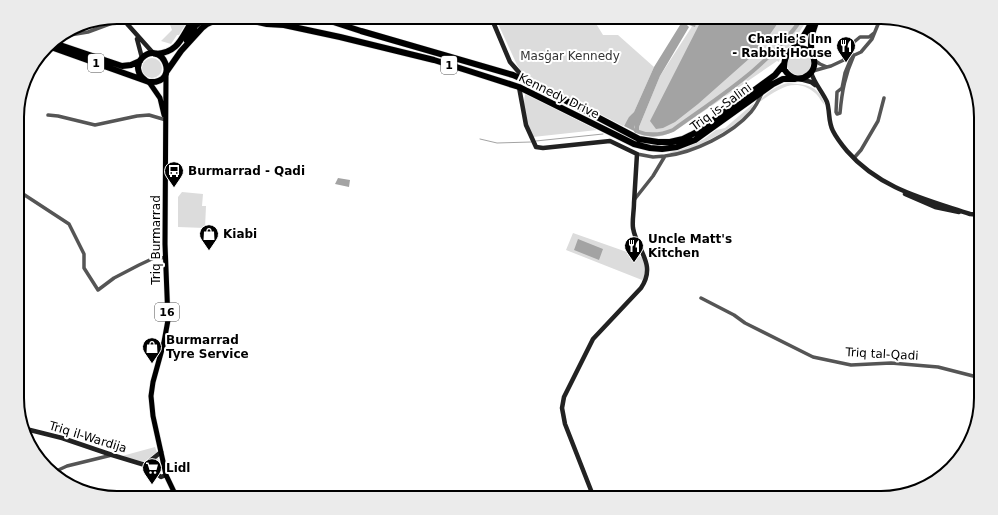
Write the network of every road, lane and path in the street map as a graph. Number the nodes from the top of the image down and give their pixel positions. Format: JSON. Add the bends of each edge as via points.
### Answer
{"nodes":[{"id":1,"x":190,"y":24,"type":"edge"},
{"id":2,"x":197,"y":24,"type":"edge"},
{"id":3,"x":209,"y":24,"type":"edge"},
{"id":4,"x":267,"y":24,"type":"edge"},
{"id":5,"x":281,"y":24,"type":"edge"},
{"id":6,"x":338,"y":24,"type":"edge"},
{"id":7,"x":494,"y":24,"type":"edge"},
{"id":8,"x":810,"y":24,"type":"edge"},
{"id":9,"x":815,"y":24,"type":"edge"},
{"id":10,"x":878,"y":24,"type":"edge"},
{"id":11,"x":105,"y":25,"type":"edge"},
{"id":12,"x":128,"y":25,"type":"edge"},
{"id":13,"x":293,"y":27,"type":"junction"},
{"id":14,"x":875,"y":32,"type":"junction"},
{"id":15,"x":76,"y":34,"type":"edge"},
{"id":16,"x":136,"y":35,"type":"junction"},
{"id":17,"x":59,"y":45,"type":"edge"},
{"id":18,"x":54,"y":48,"type":"edge"},
{"id":19,"x":791,"y":50,"type":"junction"},
{"id":20,"x":181,"y":51,"type":"junction"},
{"id":21,"x":155,"y":54,"type":"junction"},
{"id":22,"x":854,"y":55,"type":"junction"},
{"id":23,"x":850,"y":57,"type":"junction"},
{"id":24,"x":813,"y":58,"type":"junction"},
{"id":25,"x":844,"y":59,"type":"junction"},
{"id":26,"x":141,"y":60,"type":"junction"},
{"id":27,"x":510,"y":62,"type":"junction"},
{"id":28,"x":784,"y":64,"type":"junction"},
{"id":29,"x":827,"y":67,"type":"junction"},
{"id":30,"x":812,"y":71,"type":"junction"},
{"id":31,"x":166,"y":72,"type":"junction"},
{"id":32,"x":504,"y":72,"type":"junction"},
{"id":33,"x":797,"y":79,"type":"junction"},
{"id":34,"x":526,"y":80,"type":"junction"},
{"id":35,"x":147,"y":81,"type":"junction"},
{"id":36,"x":519,"y":87,"type":"junction"},
{"id":37,"x":818,"y":87,"type":"junction"},
{"id":38,"x":763,"y":91,"type":"junction"},
{"id":39,"x":884,"y":98,"type":"dead end"},
{"id":40,"x":48,"y":115,"type":"dead end"},
{"id":41,"x":166,"y":120,"type":"junction"},
{"id":42,"x":639,"y":139,"type":"joint"},
{"id":43,"x":634,"y":144,"type":"joint"},
{"id":44,"x":637,"y":154,"type":"junction"},
{"id":45,"x":665,"y":156,"type":"junction"},
{"id":46,"x":854,"y":158,"type":"junction"},
{"id":47,"x":24,"y":195,"type":"edge"},
{"id":48,"x":634,"y":200,"type":"junction"},
{"id":49,"x":974,"y":214,"type":"edge"},
{"id":50,"x":165,"y":258,"type":"junction"},
{"id":51,"x":701,"y":298,"type":"dead end"},
{"id":52,"x":974,"y":376,"type":"edge"},
{"id":53,"x":30,"y":430,"type":"edge"},
{"id":54,"x":161,"y":452,"type":"junction"},
{"id":55,"x":112,"y":455,"type":"junction"},
{"id":56,"x":145,"y":464,"type":"junction"},
{"id":57,"x":58,"y":470,"type":"edge"},
{"id":58,"x":166,"y":475,"type":"junction"},
{"id":59,"x":174,"y":491,"type":"edge"},
{"id":60,"x":591,"y":491,"type":"edge"}],
"edges":[{"from":1,"to":21,"type":"highway","number":"1","via":[[174,48],[167,53]]},
{"from":2,"to":20,"type":"highway"},
{"from":3,"to":20,"type":"highway","name":"Kennedy Drive","number":"1"},
{"from":4,"to":13,"type":"highway","name":"Kennedy Drive","number":"1"},
{"from":5,"to":13,"type":"highway"},
{"from":6,"to":32,"type":"highway","name":"Kennedy Drive","number":"1"},
{"from":7,"to":27,"type":"street"},
{"from":8,"to":19,"type":"highway","number":"1"},
{"from":9,"to":24,"type":"highway","via":[[810,45]]},
{"from":10,"to":14,"type":"street"},
{"from":11,"to":15,"type":"street"},
{"from":12,"to":16,"type":"street"},
{"from":13,"to":36,"type":"highway","name":"Kennedy Drive","number":"1","via":[[434,60]]},
{"from":14,"to":22,"type":"street","via":[[861,52]]},
{"from":14,"to":25,"type":"street","via":[[854,42]]},
{"from":16,"to":21,"type":"street"},
{"from":16,"to":26,"type":"street"},
{"from":17,"to":26,"type":"highway","number":"1","via":[[122,66]]},
{"from":18,"to":35,"type":"highway","number":"1"},
{"from":19,"to":24,"type":"highway","via":[[804,49]]},
{"from":19,"to":28,"type":"highway","number":"1"},
{"from":20,"to":31,"type":"highway","name":"Kennedy Drive","number":"1"},
{"from":21,"to":26,"type":"highway","number":"1","via":[[148,54]]},
{"from":21,"to":31,"type":"highway","via":[[165,61]]},
{"from":22,"to":23,"type":"street"},
{"from":22,"to":23,"type":"street","via":[[847,72],[840,113],[837,114],[837,92],[842,88]]},
{"from":23,"to":25,"type":"street"},
{"from":24,"to":29,"type":"street"},
{"from":24,"to":30,"type":"highway"},
{"from":25,"to":29,"type":"street"},
{"from":26,"to":35,"type":"highway","via":[[138,65],[139,74]]},
{"from":27,"to":32,"type":"street","via":[[510,66]]},
{"from":27,"to":34,"type":"street"},
{"from":28,"to":33,"type":"highway","via":[[787,74]]},
{"from":28,"to":42,"type":"highway","name":"Triq is-Salini","number":"1","via":[[775,75],[691,135],[670,142]]},
{"from":29,"to":30,"type":"street"},
{"from":30,"to":33,"type":"highway","number":"1","via":[[808,76]]},
{"from":30,"to":37,"type":"street","via":[[813,80]]},
{"from":31,"to":35,"type":"highway","number":"1","via":[[158,82]]},
{"from":31,"to":41,"type":"main road","name":"Triq Burmarrad","number":"16"},
{"from":32,"to":34,"type":"highway","name":"Kennedy Drive","number":"1"},
{"from":33,"to":37,"type":"street","via":[[811,82]]},
{"from":33,"to":38,"type":"highway","name":"Triq is-Salini","number":"1","via":[[783,79]]},
{"from":34,"to":42,"type":"highway","name":"Kennedy Drive","number":"1"},
{"from":35,"to":41,"type":"main road","name":"Triq Burmarrad","number":"16","via":[[160,98]]},
{"from":36,"to":43,"type":"highway","name":"Kennedy Drive","number":"1"},
{"from":36,"to":44,"type":"street","via":[[526,125],[536,146],[544,148],[610,141]]},
{"from":37,"to":46,"type":"street","via":[[828,104],[832,130]]},
{"from":38,"to":43,"type":"highway","name":"Triq is-Salini","number":"1","via":[[695,140],[677,147],[662,149]]},
{"from":38,"to":45,"type":"street","via":[[752,111],[726,132],[703,145]]},
{"from":39,"to":46,"type":"street","via":[[878,121]]},
{"from":40,"to":41,"type":"street","via":[[95,125],[149,115]]},
{"from":41,"to":50,"type":"main road","name":"Triq Burmarrad","number":"16"},
{"from":44,"to":45,"type":"street"},
{"from":44,"to":48,"type":"street"},
{"from":45,"to":48,"type":"street"},
{"from":46,"to":49,"type":"street","via":[[874,176],[906,195],[935,207]]},
{"from":47,"to":50,"type":"street","via":[[69,224],[84,254],[84,268],[98,290],[139,265],[156,257]]},
{"from":48,"to":60,"type":"street","via":[[633,226],[635,238],[646,261],[646,280],[593,339],[563,401],[565,424]]},
{"from":50,"to":54,"type":"main road","name":"Triq Burmarrad","number":"16","via":[[168,320],[151,396]]},
{"from":51,"to":52,"type":"street","name":"Triq tal-Qadi","via":[[813,357],[851,365],[891,363],[938,367]]},
{"from":53,"to":55,"type":"street","name":"Triq il-Wardija"},
{"from":54,"to":56,"type":"street"},
{"from":54,"to":58,"type":"main road","name":"Triq Burmarrad","number":"16"},
{"from":55,"to":56,"type":"street","name":"Triq il-Wardija"},
{"from":55,"to":57,"type":"street"},
{"from":56,"to":58,"type":"street","name":"Triq il-Wardija","via":[[160,477]]},
{"from":58,"to":59,"type":"main road","name":"Triq Burmarrad","number":"16"}]}
